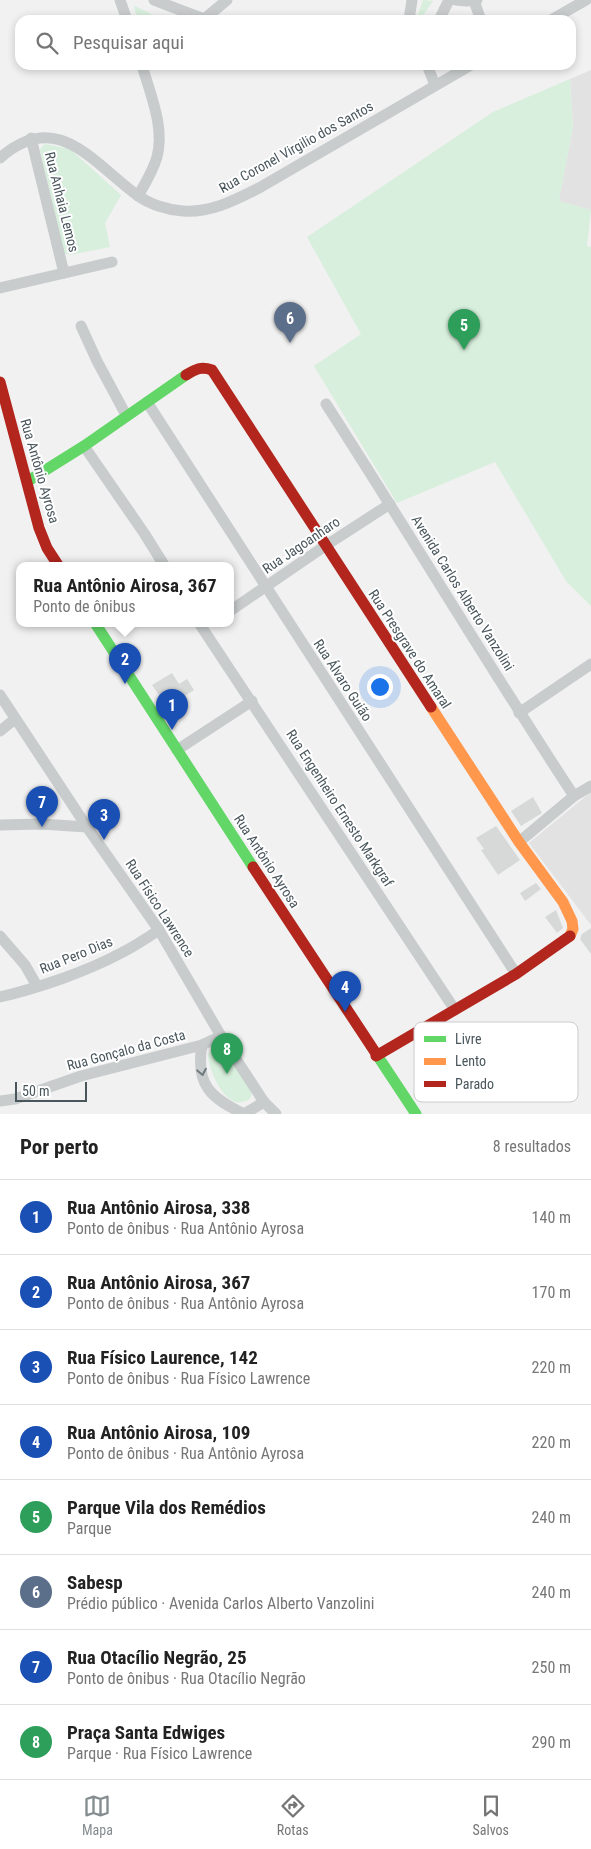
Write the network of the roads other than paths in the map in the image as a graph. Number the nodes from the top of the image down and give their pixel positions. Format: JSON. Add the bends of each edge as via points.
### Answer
{"nodes":[{"id":1,"x":120,"y":0,"type":"edge"},
{"id":2,"x":154,"y":0,"type":"edge"},
{"id":3,"x":227,"y":0,"type":"edge"},
{"id":4,"x":412,"y":0,"type":"edge"},
{"id":5,"x":449,"y":0,"type":"edge"},
{"id":6,"x":456,"y":0,"type":"edge"},
{"id":7,"x":476,"y":0,"type":"edge"},
{"id":8,"x":580,"y":2,"type":"edge"},
{"id":9,"x":125,"y":15,"type":"edge"},
{"id":10,"x":193,"y":15,"type":"edge"},
{"id":11,"x":208,"y":15,"type":"edge"},
{"id":12,"x":410,"y":15,"type":"edge"},
{"id":13,"x":442,"y":15,"type":"edge"},
{"id":14,"x":480,"y":15,"type":"edge"},
{"id":15,"x":559,"y":15,"type":"edge"},
{"id":16,"x":144,"y":70,"type":"edge"},
{"id":17,"x":429,"y":70,"type":"edge"},
{"id":18,"x":462,"y":70,"type":"edge"},
{"id":19,"x":435,"y":85,"type":"junction"},
{"id":20,"x":31,"y":138,"type":"junction"},
{"id":21,"x":0,"y":158,"type":"edge"},
{"id":22,"x":138,"y":196,"type":"junction"},
{"id":23,"x":112,"y":262,"type":"dead end"},
{"id":24,"x":64,"y":273,"type":"junction"},
{"id":25,"x":0,"y":288,"type":"edge"},
{"id":26,"x":81,"y":326,"type":"dead end"},
{"id":27,"x":0,"y":382,"type":"edge"},
{"id":28,"x":147,"y":402,"type":"junction"},
{"id":29,"x":326,"y":404,"type":"dead end"},
{"id":30,"x":4,"y":410,"type":"edge"},
{"id":31,"x":126,"y":415,"type":"junction"},
{"id":32,"x":84,"y":446,"type":"junction"},
{"id":33,"x":28,"y":481,"type":"junction"},
{"id":34,"x":390,"y":504,"type":"junction"},
{"id":35,"x":325,"y":546,"type":"junction"},
{"id":36,"x":56,"y":562,"type":"edge"},
{"id":37,"x":162,"y":562,"type":"edge"},
{"id":38,"x":265,"y":587,"type":"junction"},
{"id":39,"x":234,"y":608,"type":"edge"},
{"id":40,"x":98,"y":627,"type":"edge"},
{"id":41,"x":206,"y":627,"type":"edge"},
{"id":42,"x":591,"y":664,"type":"edge"},
{"id":43,"x":0,"y":695,"type":"edge"},
{"id":44,"x":252,"y":702,"type":"junction"},
{"id":45,"x":519,"y":713,"type":"junction"},
{"id":46,"x":15,"y":719,"type":"junction"},
{"id":47,"x":0,"y":731,"type":"edge"},
{"id":48,"x":177,"y":750,"type":"junction"},
{"id":49,"x":591,"y":786,"type":"edge"},
{"id":50,"x":574,"y":796,"type":"junction"},
{"id":51,"x":0,"y":825,"type":"edge"},
{"id":52,"x":87,"y":827,"type":"junction"},
{"id":53,"x":519,"y":842,"type":"junction"},
{"id":54,"x":159,"y":930,"type":"junction"},
{"id":55,"x":0,"y":936,"type":"edge"},
{"id":56,"x":516,"y":974,"type":"junction"},
{"id":57,"x":37,"y":986,"type":"junction"},
{"id":58,"x":0,"y":997,"type":"edge"},
{"id":59,"x":455,"y":1010,"type":"junction"},
{"id":60,"x":434,"y":1022,"type":"edge"},
{"id":61,"x":414,"y":1034,"type":"edge"},
{"id":62,"x":221,"y":1036,"type":"junction"},
{"id":63,"x":202,"y":1046,"type":"junction"},
{"id":64,"x":376,"y":1056,"type":"junction"},
{"id":65,"x":0,"y":1101,"type":"edge"},
{"id":66,"x":264,"y":1102,"type":"junction"},
{"id":67,"x":244,"y":1114,"type":"edge"},
{"id":68,"x":276,"y":1114,"type":"edge"},
{"id":69,"x":416,"y":1114,"type":"edge"}],
"edges":[{"from":1,"to":9,"type":"street"},
{"from":2,"to":10,"type":"street"},
{"from":3,"to":11,"type":"street"},
{"from":4,"to":12,"type":"street"},
{"from":5,"to":13,"type":"street"},
{"from":6,"to":7,"type":"street"},
{"from":7,"to":14,"type":"street"},
{"from":8,"to":15,"type":"street"},
{"from":16,"to":22,"type":"street","via":[[160,142],[150,176]]},
{"from":17,"to":19,"type":"street"},
{"from":18,"to":19,"type":"street","name":"Rua Coronel Virgilio dos Santos"},
{"from":19,"to":22,"type":"street","name":"Rua Coronel Virgilio dos Santos","via":[[230,203],[204,210],[183,211],[161,207]]},
{"from":20,"to":21,"type":"street"},
{"from":20,"to":22,"type":"street","name":"Rua Coronel Virgilio dos Santos","via":[[60,140],[77,147]]},
{"from":20,"to":24,"type":"street","name":"Rua Anhaia Lemos"},
{"from":23,"to":24,"type":"street"},
{"from":24,"to":25,"type":"street"},
{"from":26,"to":31,"type":"street"},
{"from":27,"to":30,"type":"street","name":"Rua Antônio Ayrosa"},
{"from":28,"to":31,"type":"street","name":"Rua Presgrave do Amaral"},
{"from":28,"to":35,"type":"street","name":"Rua Presgrave do Amaral","via":[[195,369],[212,370]]},
{"from":28,"to":38,"type":"street","name":"Rua Álvaro Guião"},
{"from":29,"to":34,"type":"street","name":"Avenida Carlos Alberto Vanzolini"},
{"from":30,"to":33,"type":"street","name":"Rua Antônio Ayrosa"},
{"from":31,"to":32,"type":"street","name":"Rua Presgrave do Amaral"},
{"from":32,"to":33,"type":"street","name":"Rua Presgrave do Amaral"},
{"from":32,"to":37,"type":"street"},
{"from":33,"to":36,"type":"street","name":"Rua Antônio Ayrosa","via":[[39,528]]},
{"from":34,"to":35,"type":"street","name":"Rua Jagoanharo"},
{"from":34,"to":45,"type":"street","name":"Avenida Carlos Alberto Vanzolini"},
{"from":35,"to":38,"type":"street","name":"Rua Jagoanharo"},
{"from":35,"to":53,"type":"street","name":"Rua Presgrave do Amaral"},
{"from":38,"to":39,"type":"street","name":"Rua Jagoanharo"},
{"from":38,"to":56,"type":"street","name":"Rua Álvaro Guião"},
{"from":40,"to":48,"type":"street","name":"Rua Antônio Ayrosa"},
{"from":41,"to":44,"type":"street","name":"Rua Engenheiro Ernesto Markgraf"},
{"from":42,"to":45,"type":"street"},
{"from":43,"to":46,"type":"street","name":"Rua Físico Lawrence"},
{"from":44,"to":48,"type":"street"},
{"from":44,"to":59,"type":"street","name":"Rua Engenheiro Ernesto Markgraf"},
{"from":45,"to":50,"type":"street","name":"Avenida Carlos Alberto Vanzolini"},
{"from":46,"to":47,"type":"street"},
{"from":46,"to":52,"type":"street","name":"Rua Físico Lawrence"},
{"from":48,"to":64,"type":"street","name":"Rua Antônio Ayrosa"},
{"from":49,"to":50,"type":"street"},
{"from":50,"to":53,"type":"street"},
{"from":51,"to":52,"type":"street"},
{"from":52,"to":54,"type":"street","name":"Rua Físico Lawrence"},
{"from":53,"to":56,"type":"street","name":"Rua Presgrave do Amaral","via":[[563,902],[573,929],[570,936]]},
{"from":54,"to":57,"type":"street","name":"Rua Pero Dias","via":[[86,969]]},
{"from":54,"to":62,"type":"street","name":"Rua Físico Lawrence"},
{"from":55,"to":57,"type":"street","via":[[25,965]]},
{"from":56,"to":59,"type":"street","name":"Rua Presgrave do Amaral"},
{"from":57,"to":58,"type":"street","name":"Rua Pero Dias"},
{"from":59,"to":60,"type":"street","name":"Rua Presgrave do Amaral"},
{"from":61,"to":64,"type":"street","name":"Rua Presgrave do Amaral"},
{"from":62,"to":63,"type":"street","name":"Rua Gonçalo da Costa"},
{"from":62,"to":66,"type":"street","name":"Rua Físico Lawrence"},
{"from":63,"to":65,"type":"street","name":"Rua Gonçalo da Costa"},
{"from":63,"to":67,"type":"street","one_way":true,"via":[[201,1073],[212,1095]]},
{"from":64,"to":69,"type":"street","name":"Rua Antônio Ayrosa"},
{"from":66,"to":67,"type":"street"},
{"from":66,"to":68,"type":"street","name":"Rua Físico Lawrence"}]}
